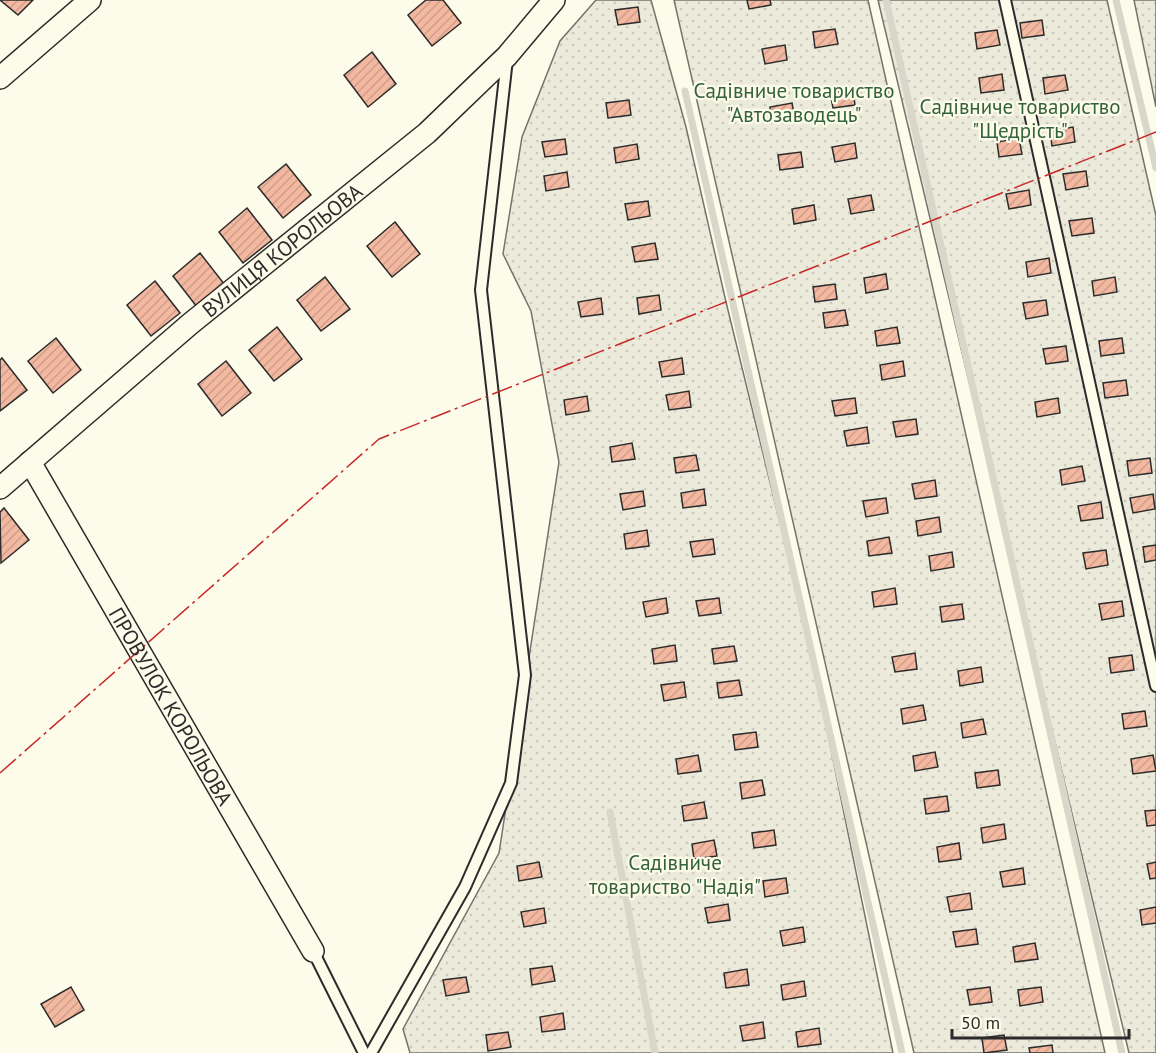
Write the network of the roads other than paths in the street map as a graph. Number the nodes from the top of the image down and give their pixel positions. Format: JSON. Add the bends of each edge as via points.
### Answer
{"nodes":[{"id":1,"x":90,"y":0,"type":"edge"},
{"id":2,"x":554,"y":0,"type":"edge"},
{"id":3,"x":1005,"y":0,"type":"edge"},
{"id":4,"x":507,"y":56,"type":"junction"},
{"id":5,"x":0,"y":78,"type":"edge"},
{"id":6,"x":30,"y":462,"type":"junction"},
{"id":7,"x":0,"y":488,"type":"edge"},
{"id":8,"x":1156,"y":686,"type":"edge"},
{"id":9,"x":313,"y":951,"type":"joint"},
{"id":10,"x":364,"y":1053,"type":"edge"},
{"id":11,"x":371,"y":1053,"type":"edge"}],
"edges":[{"from":1,"to":5,"type":"street"},
{"from":2,"to":4,"type":"street","name":"ВУЛИЦЯ КОРОЛЬОВА"},
{"from":3,"to":8,"type":"lane"},
{"from":4,"to":6,"type":"street","name":"ВУЛИЦЯ КОРОЛЬОВА","via":[[427,133],[190,324]]},
{"from":4,"to":11,"type":"lane","via":[[480,290],[525,675],[511,783],[465,887]]},
{"from":6,"to":7,"type":"street","name":"ВУЛИЦЯ КОРОЛЬОВА"},
{"from":6,"to":9,"type":"street","name":"ПРОВУЛОК КОРОЛЬОВА"},
{"from":9,"to":10,"type":"lane"}]}
